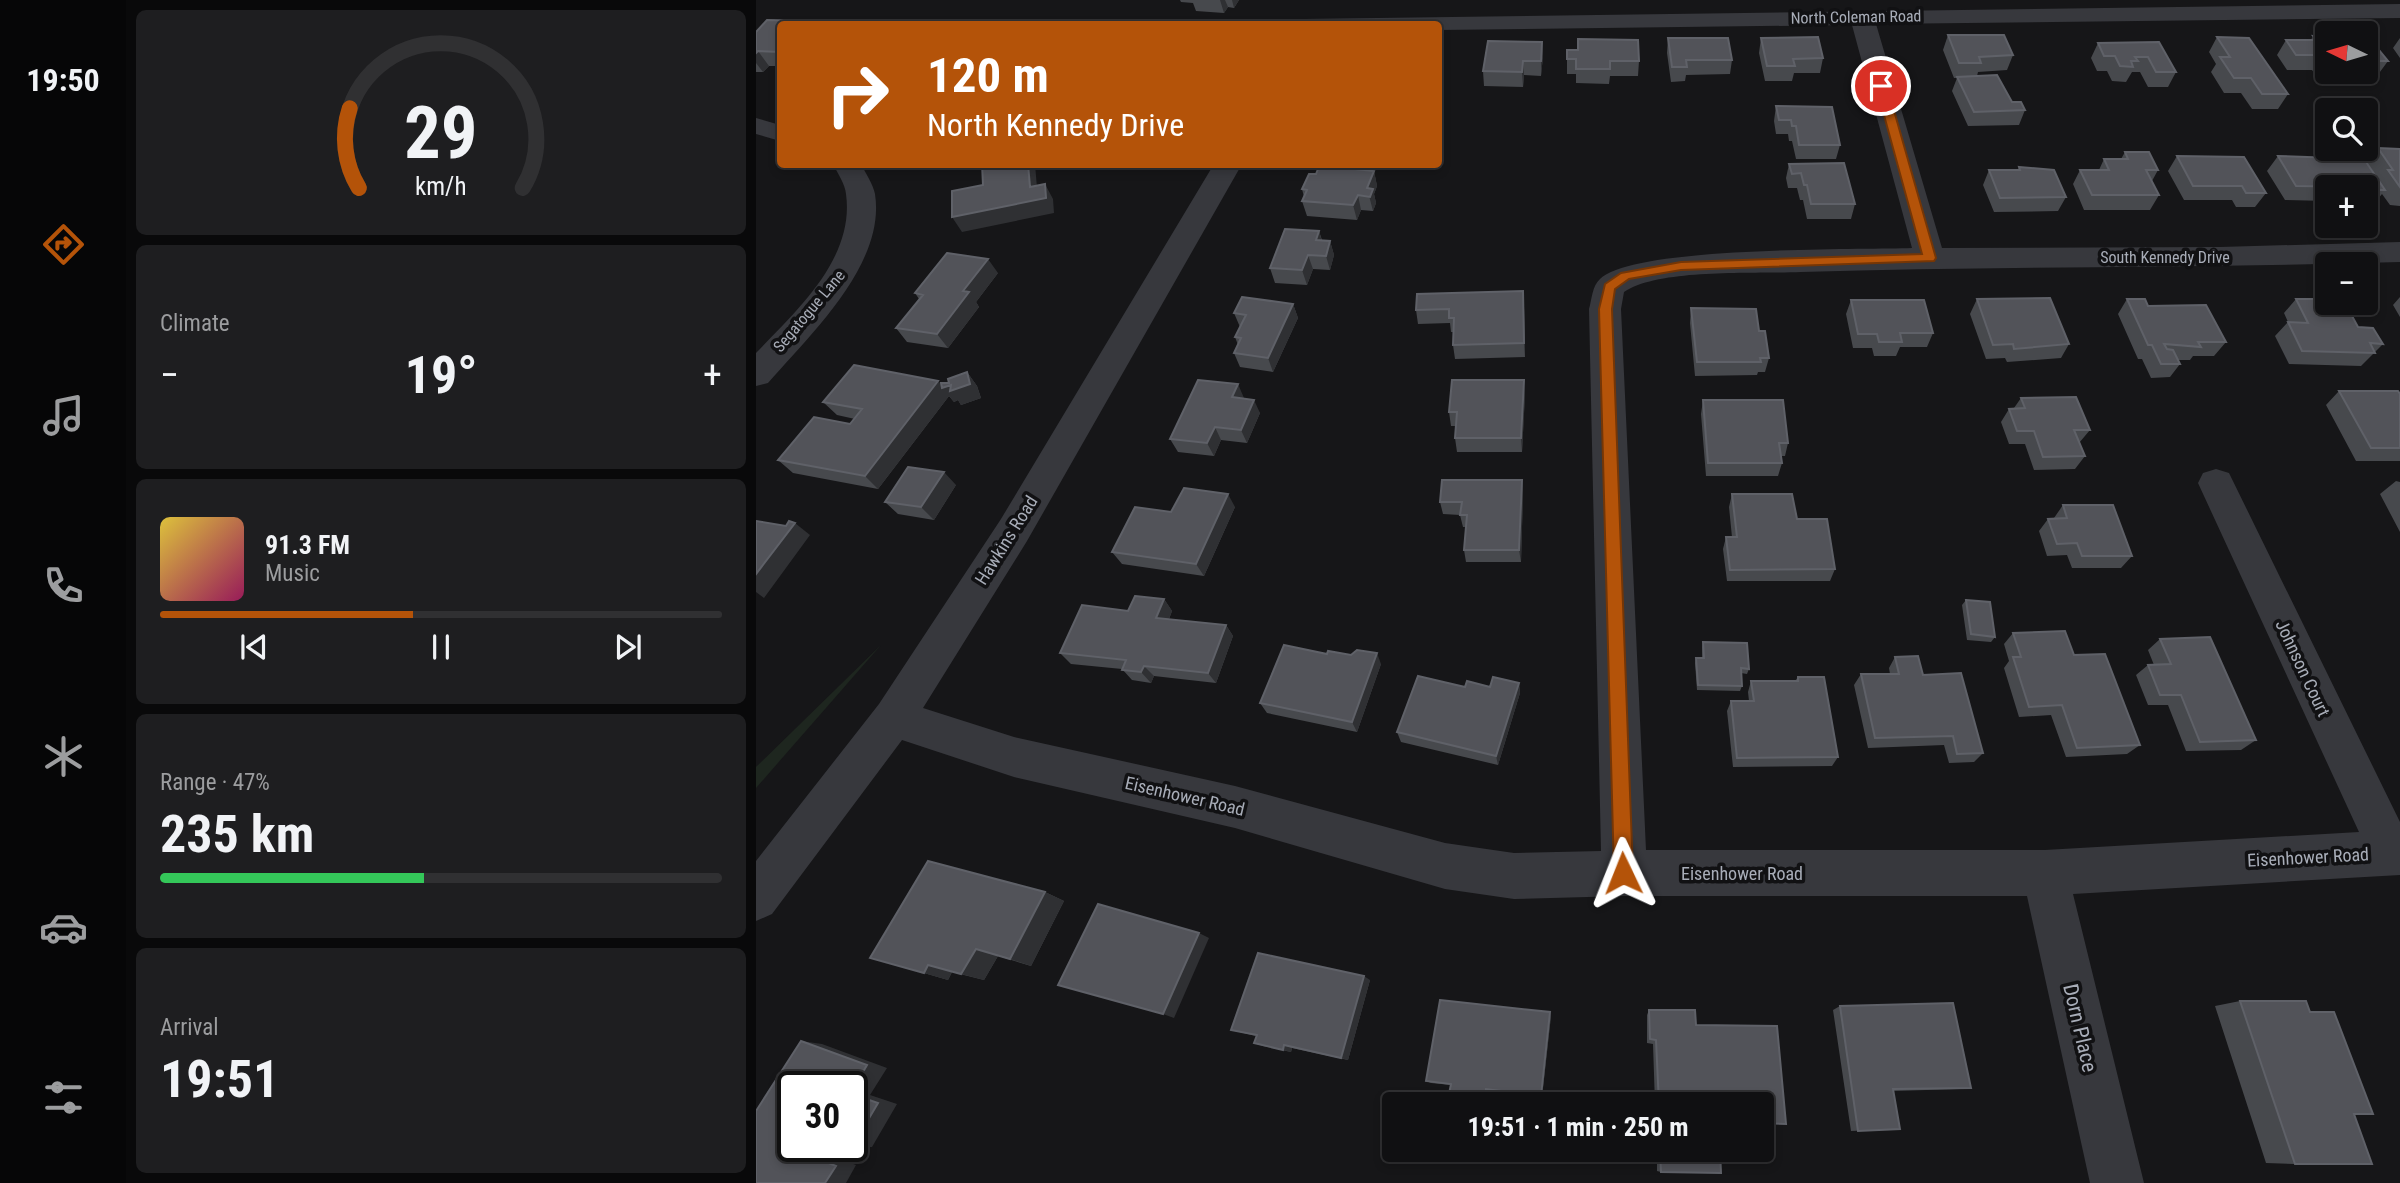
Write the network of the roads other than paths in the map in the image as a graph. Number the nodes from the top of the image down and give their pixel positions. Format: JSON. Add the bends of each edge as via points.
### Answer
{"nodes":[{"id":1,"x":1328,"y":0,"type":"edge"},
{"id":2,"x":2280,"y":6,"type":"edge"},
{"id":3,"x":2400,"y":11,"type":"edge"},
{"id":4,"x":1862,"y":17,"type":"junction"},
{"id":5,"x":1314,"y":21,"type":"edge"},
{"id":6,"x":1442,"y":22,"type":"edge"},
{"id":7,"x":756,"y":126,"type":"edge"},
{"id":8,"x":777,"y":132,"type":"edge"},
{"id":9,"x":850,"y":168,"type":"edge"},
{"id":10,"x":1226,"y":168,"type":"edge"},
{"id":11,"x":2400,"y":253,"type":"edge"},
{"id":12,"x":1930,"y":258,"type":"junction"},
{"id":13,"x":756,"y":374,"type":"edge"},
{"id":14,"x":2216,"y":483,"type":"dead end"},
{"id":15,"x":894,"y":718,"type":"junction"},
{"id":16,"x":2395,"y":852,"type":"edge"},
{"id":17,"x":1623,"y":873,"type":"junction"},
{"id":18,"x":2045,"y":873,"type":"junction"},
{"id":19,"x":756,"y":898,"type":"edge"},
{"id":20,"x":2118,"y":1183,"type":"edge"}],
"edges":[{"from":1,"to":5,"type":"street"},
{"from":2,"to":3,"type":"street","name":"North Coleman Road"},
{"from":2,"to":4,"type":"street","name":"North Coleman Road"},
{"from":4,"to":6,"type":"street","name":"North Coleman Road"},
{"from":4,"to":12,"type":"street"},
{"from":7,"to":8,"type":"street"},
{"from":9,"to":13,"type":"street","name":"Segatogue Lane","via":[[858,181],[862,216],[846,267]]},
{"from":10,"to":15,"type":"street","name":"Hawkins Road","via":[[1014,530]]},
{"from":11,"to":12,"type":"street","name":"South Kennedy Drive"},
{"from":12,"to":17,"type":"street","name":"South Kennedy Drive","via":[[1681,266],[1626,276],[1609,287],[1605,309]]},
{"from":14,"to":16,"type":"street","name":"Johnson Court"},
{"from":15,"to":17,"type":"street","name":"Eisenhower Road","via":[[1014,757],[1235,807],[1446,866],[1514,876]]},
{"from":15,"to":19,"type":"street","name":"Hawkins Road"},
{"from":16,"to":18,"type":"street","name":"Eisenhower Road"},
{"from":17,"to":18,"type":"street","name":"Eisenhower Road"},
{"from":18,"to":20,"type":"street","name":"Dorn Place"}]}
